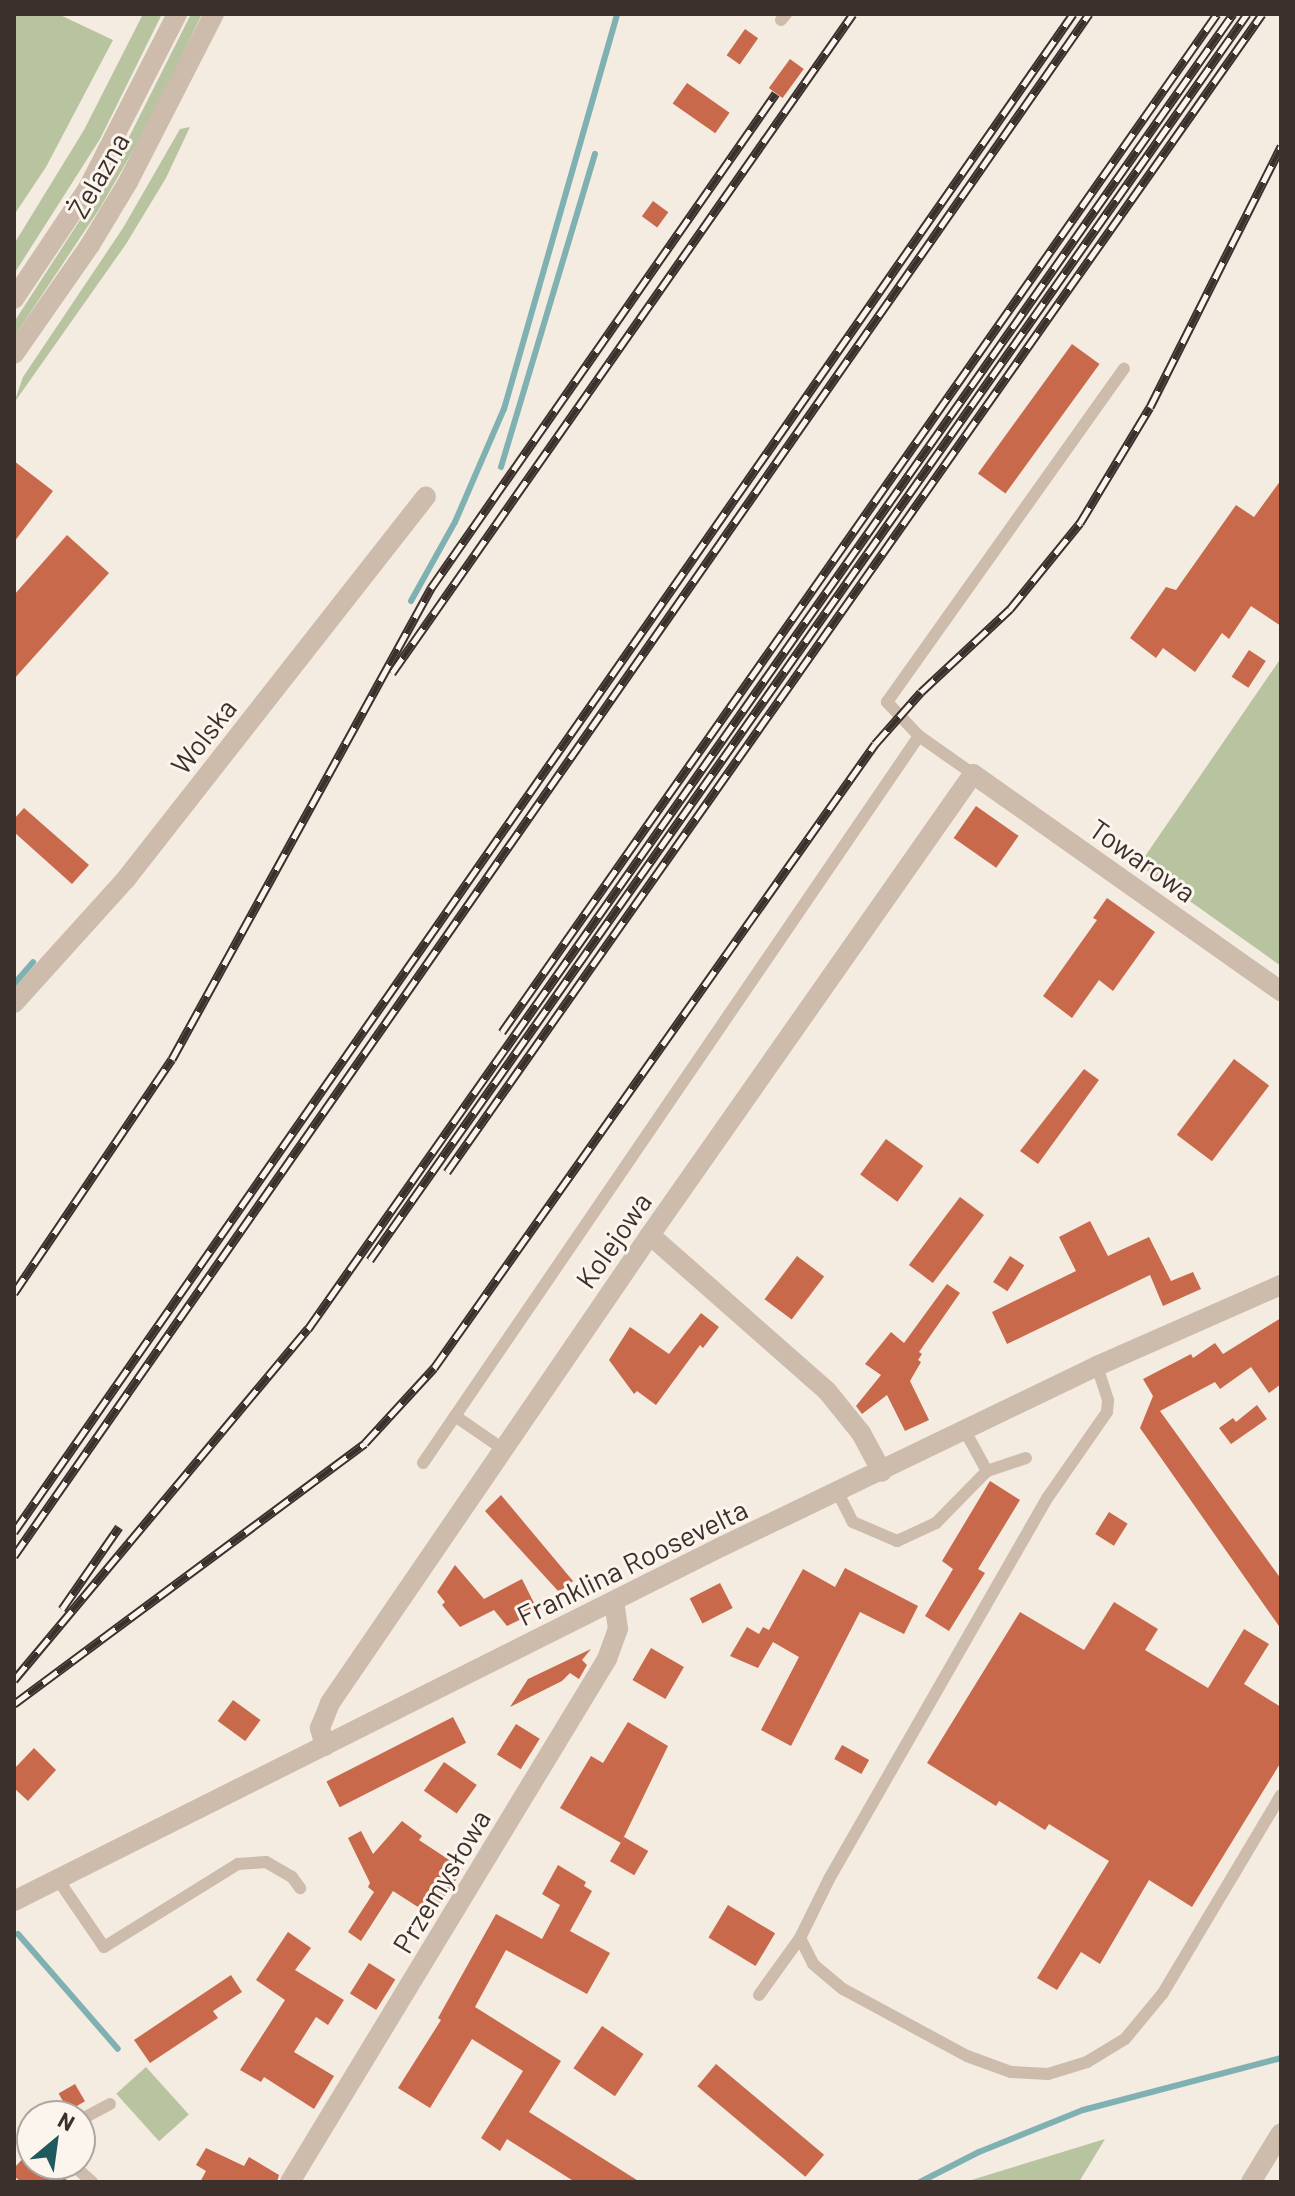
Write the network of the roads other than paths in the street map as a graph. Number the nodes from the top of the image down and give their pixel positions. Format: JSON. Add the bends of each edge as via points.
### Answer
{"nodes":[{"id":1,"x":177,"y":14,"type":"edge"},
{"id":2,"x":214,"y":14,"type":"edge"},
{"id":3,"x":14,"y":299,"type":"edge"},
{"id":4,"x":14,"y":354,"type":"edge"},
{"id":5,"x":1124,"y":369,"type":"dead end"},
{"id":6,"x":426,"y":497,"type":"dead end"},
{"id":7,"x":919,"y":736,"type":"junction"},
{"id":8,"x":973,"y":774,"type":"junction"},
{"id":9,"x":1281,"y":991,"type":"edge"},
{"id":10,"x":14,"y":1003,"type":"edge"},
{"id":11,"x":650,"y":1235,"type":"junction"},
{"id":12,"x":1281,"y":1285,"type":"edge"},
{"id":13,"x":1097,"y":1366,"type":"junction"},
{"id":14,"x":455,"y":1416,"type":"junction"},
{"id":15,"x":965,"y":1431,"type":"junction"},
{"id":16,"x":503,"y":1449,"type":"junction"},
{"id":17,"x":1026,"y":1458,"type":"dead end"},
{"id":18,"x":423,"y":1463,"type":"dead end"},
{"id":19,"x":987,"y":1471,"type":"junction"},
{"id":20,"x":882,"y":1472,"type":"junction"},
{"id":21,"x":838,"y":1493,"type":"junction"},
{"id":22,"x":614,"y":1602,"type":"junction"},
{"id":23,"x":325,"y":1746,"type":"junction"},
{"id":24,"x":1281,"y":1795,"type":"edge"},
{"id":25,"x":59,"y":1881,"type":"junction"},
{"id":26,"x":300,"y":1888,"type":"dead end"},
{"id":27,"x":14,"y":1901,"type":"edge"},
{"id":28,"x":800,"y":1938,"type":"junction"},
{"id":29,"x":759,"y":1995,"type":"dead end"},
{"id":30,"x":110,"y":2104,"type":"dead end"},
{"id":31,"x":96,"y":2111,"type":"edge"},
{"id":32,"x":1281,"y":2133,"type":"edge"},
{"id":33,"x":290,"y":2182,"type":"edge"},
{"id":34,"x":1251,"y":2182,"type":"edge"}],
"edges":[{"from":1,"to":3,"type":"street","name":"Żelazna","via":[[87,190]]},
{"from":2,"to":4,"type":"street","name":"Żelazna","via":[[128,182]]},
{"from":5,"to":7,"type":"lane","via":[[887,702]]},
{"from":6,"to":10,"type":"street","name":"Wolska","via":[[126,879]]},
{"from":7,"to":8,"type":"lane"},
{"from":7,"to":14,"type":"lane"},
{"from":8,"to":9,"type":"street","name":"Towarowa"},
{"from":8,"to":11,"type":"street","name":"Kolejowa"},
{"from":11,"to":16,"type":"street","name":"Kolejowa"},
{"from":11,"to":20,"type":"street","via":[[827,1391],[861,1433]]},
{"from":12,"to":13,"type":"street","name":"Franklina Roosevelta"},
{"from":13,"to":15,"type":"street","name":"Franklina Roosevelta"},
{"from":13,"to":28,"type":"lane","via":[[1107,1412],[1048,1497]]},
{"from":14,"to":16,"type":"lane"},
{"from":14,"to":18,"type":"lane"},
{"from":15,"to":19,"type":"lane"},
{"from":15,"to":20,"type":"street","name":"Franklina Roosevelta"},
{"from":16,"to":23,"type":"street","name":"Kolejowa","via":[[322,1716]]},
{"from":17,"to":19,"type":"lane"},
{"from":19,"to":21,"type":"lane","via":[[936,1523],[897,1541],[853,1522]]},
{"from":20,"to":21,"type":"street","name":"Franklina Roosevelta"},
{"from":21,"to":22,"type":"street","name":"Franklina Roosevelta"},
{"from":22,"to":23,"type":"street","name":"Franklina Roosevelta"},
{"from":22,"to":33,"type":"street","name":"Przemysłowa","via":[[618,1629],[607,1659]]},
{"from":23,"to":25,"type":"street","name":"Franklina Roosevelta"},
{"from":24,"to":28,"type":"lane","via":[[1163,1993],[1125,2039],[1048,2074],[1011,2072],[967,2056],[843,1989],[813,1964]]},
{"from":25,"to":26,"type":"lane","via":[[104,1947],[238,1864],[266,1862]]},
{"from":25,"to":27,"type":"street","name":"Franklina Roosevelta"},
{"from":28,"to":29,"type":"lane"},
{"from":30,"to":31,"type":"lane"},
{"from":32,"to":34,"type":"street"}]}
